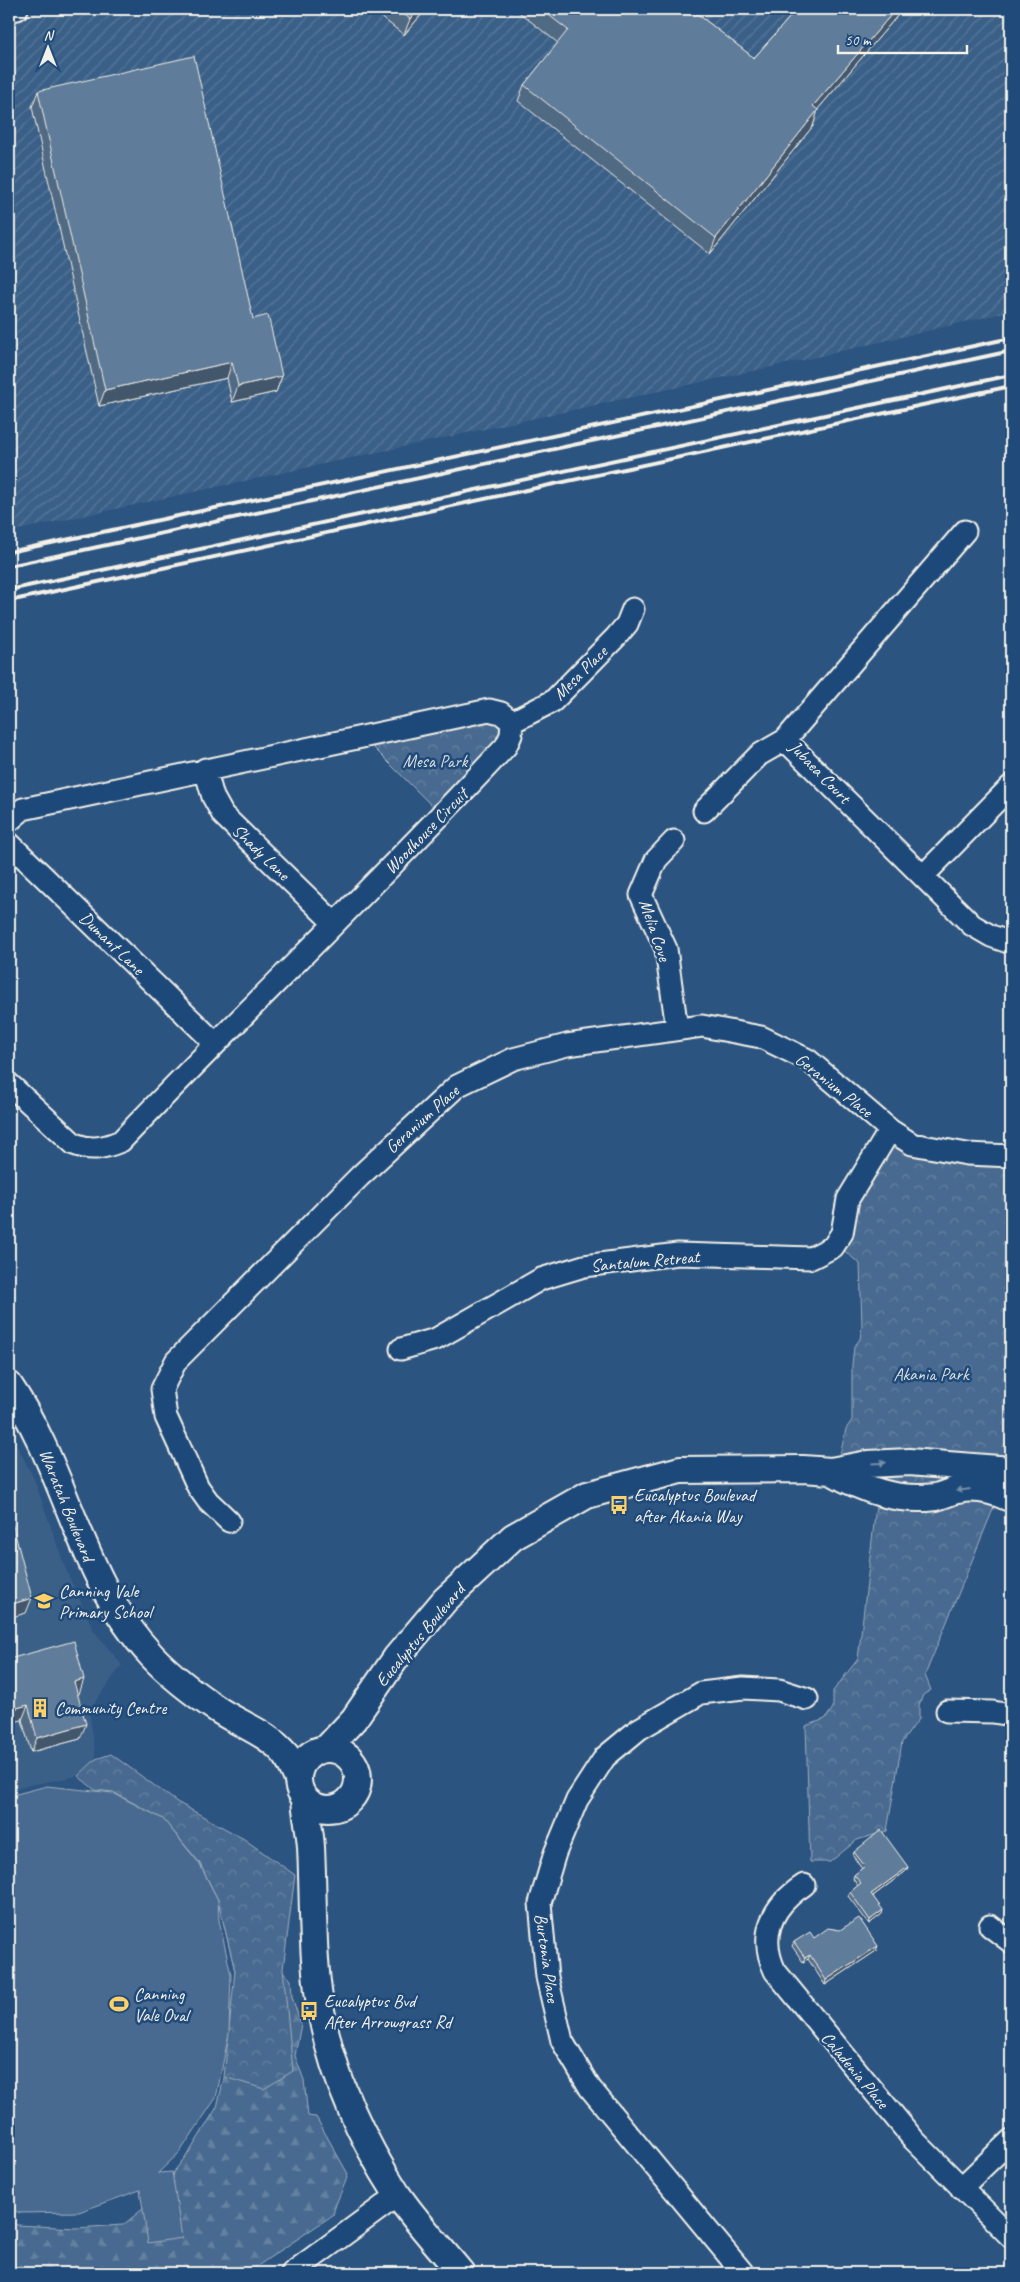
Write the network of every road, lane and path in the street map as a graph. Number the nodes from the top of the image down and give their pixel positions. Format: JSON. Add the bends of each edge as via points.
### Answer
{"nodes":[{"id":1,"x":17,"y":9,"type":"edge"},
{"id":2,"x":9,"y":10,"type":"edge"},
{"id":3,"x":965,"y":531,"type":"dead end"},
{"id":4,"x":633,"y":609,"type":"dead end"},
{"id":5,"x":512,"y":722,"type":"junction"},
{"id":6,"x":785,"y":740,"type":"junction"},
{"id":7,"x":204,"y":769,"type":"junction"},
{"id":8,"x":1011,"y":786,"type":"edge"},
{"id":9,"x":704,"y":811,"type":"dead end"},
{"id":10,"x":9,"y":821,"type":"edge"},
{"id":11,"x":674,"y":841,"type":"dead end"},
{"id":12,"x":9,"y":843,"type":"edge"},
{"id":13,"x":923,"y":876,"type":"junction"},
{"id":14,"x":334,"y":923,"type":"junction"},
{"id":15,"x":1011,"y":944,"type":"edge"},
{"id":16,"x":677,"y":1029,"type":"junction"},
{"id":17,"x":215,"y":1043,"type":"junction"},
{"id":18,"x":12,"y":1094,"type":"edge"},
{"id":19,"x":890,"y":1130,"type":"junction"},
{"id":20,"x":1011,"y":1156,"type":"edge"},
{"id":21,"x":401,"y":1349,"type":"dead end"},
{"id":22,"x":9,"y":1385,"type":"edge"},
{"id":23,"x":831,"y":1470,"type":"junction"},
{"id":24,"x":1011,"y":1470,"type":"edge"},
{"id":25,"x":1011,"y":1496,"type":"edge"},
{"id":26,"x":229,"y":1521,"type":"dead end"},
{"id":27,"x":807,"y":1700,"type":"dead end"},
{"id":28,"x":947,"y":1712,"type":"dead end"},
{"id":29,"x":1011,"y":1715,"type":"edge"},
{"id":30,"x":354,"y":1719,"type":"junction"},
{"id":31,"x":265,"y":1736,"type":"junction"},
{"id":32,"x":324,"y":1750,"type":"junction"},
{"id":33,"x":351,"y":1760,"type":"junction"},
{"id":34,"x":301,"y":1789,"type":"junction"},
{"id":35,"x":332,"y":1809,"type":"junction"},
{"id":36,"x":311,"y":1846,"type":"junction"},
{"id":37,"x":804,"y":1885,"type":"dead end"},
{"id":38,"x":990,"y":1926,"type":"dead end"},
{"id":39,"x":1011,"y":1942,"type":"edge"},
{"id":40,"x":1011,"y":2140,"type":"edge"},
{"id":41,"x":961,"y":2188,"type":"junction"},
{"id":42,"x":398,"y":2195,"type":"junction"},
{"id":43,"x":1011,"y":2237,"type":"edge"},
{"id":44,"x":292,"y":2273,"type":"edge"},
{"id":45,"x":461,"y":2273,"type":"edge"},
{"id":46,"x":742,"y":2273,"type":"edge"}],
"edges":[{"from":1,"to":2,"type":"street"},
{"from":3,"to":6,"type":"street","name":"Jubaea Court"},
{"from":4,"to":5,"type":"street","name":"Mesa Place","via":[[627,624],[616,637],[553,701]]},
{"from":5,"to":7,"type":"street","via":[[501,713],[489,710]]},
{"from":5,"to":14,"type":"street","name":"Woodhouse Circuit","via":[[506,746]]},
{"from":6,"to":9,"type":"street","via":[[759,755]]},
{"from":6,"to":13,"type":"street","name":"Jubaea Court"},
{"from":7,"to":10,"type":"street","via":[[23,809]]},
{"from":7,"to":14,"type":"street","name":"Shady Lane","via":[[213,797],[223,814]]},
{"from":8,"to":13,"type":"street"},
{"from":11,"to":16,"type":"street","name":"Melia Cove","via":[[656,860],[642,895],[666,948]]},
{"from":12,"to":17,"type":"street","name":"Dumant Lane"},
{"from":13,"to":15,"type":"street","name":"Jubaea Court","via":[[972,925]]},
{"from":14,"to":17,"type":"street","name":"Woodhouse Circuit"},
{"from":16,"to":19,"type":"street","name":"Geranium Place","via":[[702,1026],[761,1037],[808,1060]]},
{"from":16,"to":26,"type":"street","name":"Geranium Place","via":[[567,1045],[513,1059],[457,1086],[360,1176],[176,1361],[162,1389],[166,1417],[198,1487]]},
{"from":17,"to":18,"type":"street","name":"Woodhouse Circuit","via":[[121,1141],[103,1148],[74,1144]]},
{"from":19,"to":20,"type":"street","name":"Geranium Place","via":[[912,1144],[967,1154]]},
{"from":19,"to":21,"type":"street","name":"Santalum Retreat","via":[[848,1198],[842,1233],[832,1247],[811,1258],[678,1254],[584,1266],[542,1279],[436,1338]]},
{"from":22,"to":31,"type":"street","name":"Waratah Boulevard","via":[[49,1457],[99,1581],[134,1635],[152,1656],[198,1696]]},
{"from":23,"to":24,"type":"street","name":"Eucalyptus Boulevard","one_way":true,"via":[[909,1462]]},
{"from":25,"to":23,"type":"street","name":"Eucalyptus Boulevard","one_way":true,"via":[[979,1488],[959,1489],[937,1496],[891,1497],[856,1485]]},
{"from":23,"to":30,"type":"street","name":"Eucalyptus Boulevard","via":[[680,1470],[587,1495],[513,1537],[445,1600],[396,1658]]},
{"from":27,"to":46,"type":"street","name":"Burtonia Place","via":[[779,1690],[743,1688],[701,1693],[639,1728],[605,1757],[577,1800],[555,1852],[540,1903],[547,1977],[562,2041],[590,2088]]},
{"from":28,"to":29,"type":"street"},
{"from":30,"to":32,"type":"street","name":"Eucalyptus Boulevard"},
{"from":30,"to":33,"type":"street"},
{"from":31,"to":32,"type":"street","name":"Waratah Boulevard","via":[[296,1740]]},
{"from":31,"to":34,"type":"street","name":"Waratah Boulevard","via":[[286,1756]]},
{"from":32,"to":33,"type":"street","via":[[343,1753]]},
{"from":32,"to":34,"type":"street","name":"Eucalyptus Boulevard","via":[[309,1756],[302,1764]]},
{"from":33,"to":35,"type":"street","via":[[358,1774],[357,1789],[351,1800]]},
{"from":34,"to":35,"type":"street","via":[[322,1809]]},
{"from":34,"to":36,"type":"street"},
{"from":35,"to":36,"type":"street"},
{"from":36,"to":42,"type":"street","via":[[312,1935],[323,2021],[341,2081],[364,2139]]},
{"from":37,"to":41,"type":"street","name":"Caladenia Place","via":[[783,1900],[772,1919],[768,1952],[775,1971],[898,2121]]},
{"from":38,"to":39,"type":"street"},
{"from":40,"to":41,"type":"street"},
{"from":41,"to":43,"type":"street","name":"Caladenia Place"},
{"from":42,"to":44,"type":"street"},
{"from":42,"to":45,"type":"street"}]}
